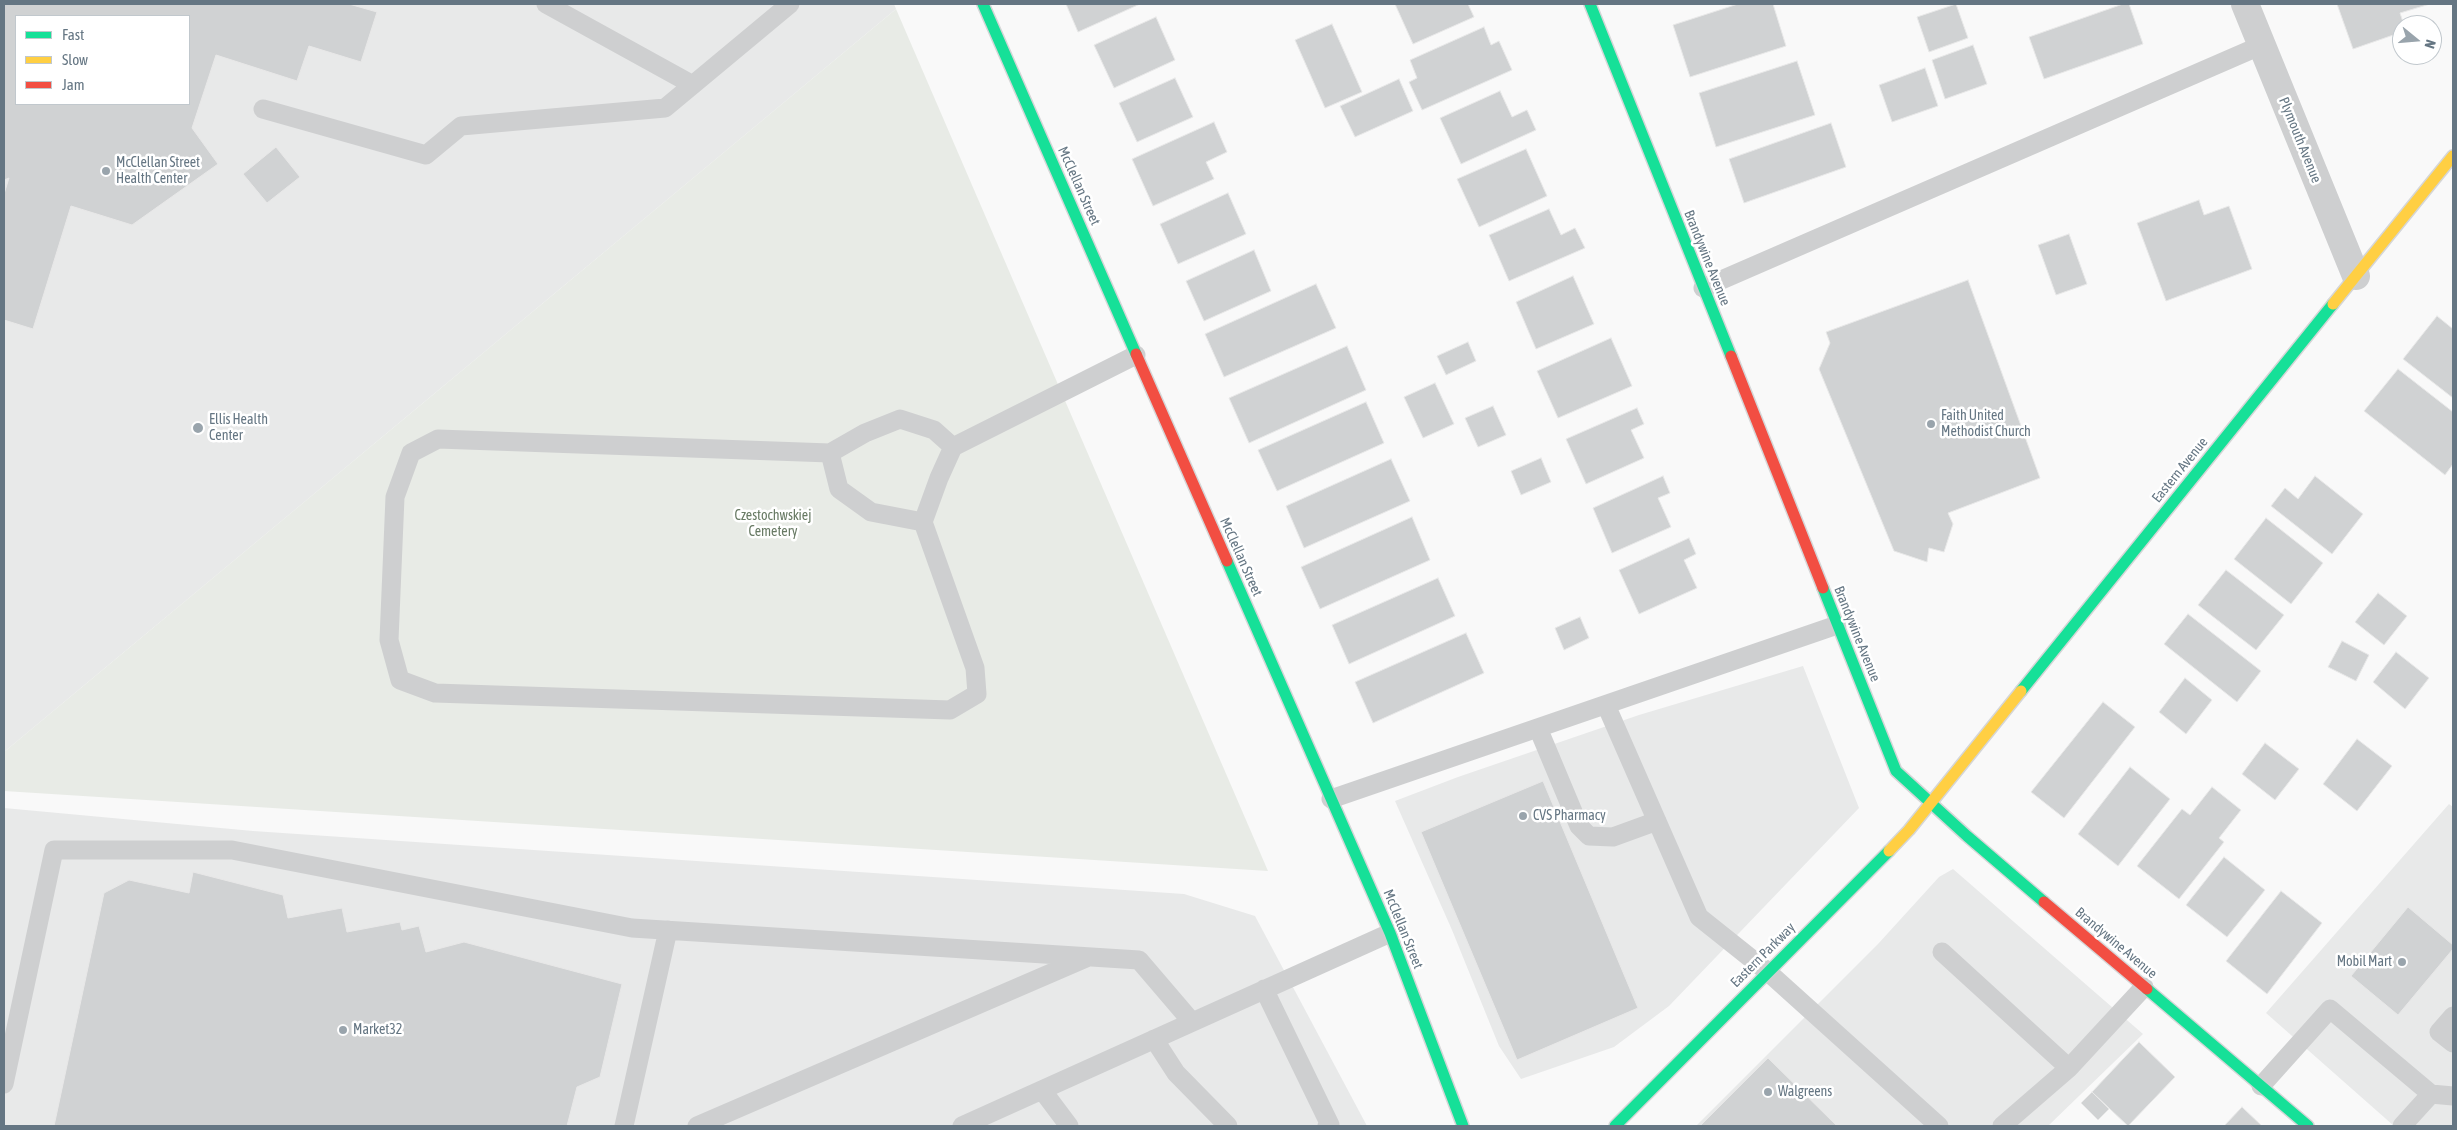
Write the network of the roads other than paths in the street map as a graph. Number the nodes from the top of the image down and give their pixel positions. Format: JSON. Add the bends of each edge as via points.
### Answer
{"nodes":[{"id":1,"x":546,"y":4,"type":"edge"},
{"id":2,"x":983,"y":4,"type":"edge"},
{"id":3,"x":1590,"y":4,"type":"edge"},
{"id":4,"x":2245,"y":4,"type":"edge"},
{"id":5,"x":788,"y":5,"type":"edge"},
{"id":6,"x":2262,"y":45,"type":"junction"},
{"id":7,"x":693,"y":85,"type":"junction"},
{"id":8,"x":263,"y":109,"type":"dead end"},
{"id":9,"x":2453,"y":156,"type":"edge"},
{"id":10,"x":2356,"y":276,"type":"junction"},
{"id":11,"x":1703,"y":288,"type":"junction"},
{"id":12,"x":1136,"y":355,"type":"junction"},
{"id":13,"x":953,"y":447,"type":"junction"},
{"id":14,"x":830,"y":453,"type":"junction"},
{"id":15,"x":923,"y":522,"type":"junction"},
{"id":16,"x":1837,"y":625,"type":"junction"},
{"id":17,"x":1606,"y":705,"type":"junction"},
{"id":18,"x":1538,"y":728,"type":"junction"},
{"id":19,"x":1331,"y":799,"type":"junction"},
{"id":20,"x":1931,"y":803,"type":"junction"},
{"id":21,"x":1657,"y":820,"type":"junction"},
{"id":22,"x":668,"y":930,"type":"junction"},
{"id":23,"x":1390,"y":933,"type":"junction"},
{"id":24,"x":1942,"y":952,"type":"dead end"},
{"id":25,"x":1090,"y":956,"type":"junction"},
{"id":26,"x":1768,"y":972,"type":"junction"},
{"id":27,"x":2144,"y":987,"type":"junction"},
{"id":28,"x":1264,"y":989,"type":"junction"},
{"id":29,"x":2453,"y":1016,"type":"edge"},
{"id":30,"x":1192,"y":1022,"type":"junction"},
{"id":31,"x":1154,"y":1039,"type":"junction"},
{"id":32,"x":2453,"y":1043,"type":"edge"},
{"id":33,"x":2069,"y":1068,"type":"junction"},
{"id":34,"x":4,"y":1084,"type":"edge"},
{"id":35,"x":2261,"y":1086,"type":"junction"},
{"id":36,"x":1042,"y":1090,"type":"junction"},
{"id":37,"x":2431,"y":1094,"type":"junction"},
{"id":38,"x":2453,"y":1096,"type":"edge"},
{"id":39,"x":624,"y":1126,"type":"edge"},
{"id":40,"x":697,"y":1126,"type":"edge"},
{"id":41,"x":962,"y":1126,"type":"edge"},
{"id":42,"x":1069,"y":1126,"type":"edge"},
{"id":43,"x":1228,"y":1126,"type":"edge"},
{"id":44,"x":1327,"y":1126,"type":"edge"},
{"id":45,"x":1463,"y":1126,"type":"edge"},
{"id":46,"x":1615,"y":1126,"type":"edge"},
{"id":47,"x":1939,"y":1126,"type":"edge"},
{"id":48,"x":2002,"y":1126,"type":"edge"},
{"id":49,"x":2308,"y":1126,"type":"edge"},
{"id":50,"x":2402,"y":1126,"type":"edge"}],
"edges":[{"from":1,"to":7,"type":"lane"},
{"from":2,"to":12,"type":"street","name":"McClellan Street"},
{"from":3,"to":11,"type":"street","name":"Brandywine Avenue"},
{"from":4,"to":6,"type":"street","name":"Plymouth Avenue"},
{"from":5,"to":7,"type":"lane"},
{"from":6,"to":10,"type":"street","name":"Plymouth Avenue"},
{"from":6,"to":11,"type":"lane"},
{"from":7,"to":8,"type":"lane","via":[[665,108],[461,126],[426,156]]},
{"from":9,"to":10,"type":"street","name":"Eastern Avenue"},
{"from":10,"to":20,"type":"street","name":"Eastern Avenue"},
{"from":11,"to":16,"type":"street","name":"Brandywine Avenue"},
{"from":12,"to":13,"type":"lane"},
{"from":12,"to":19,"type":"street","name":"McClellan Street"},
{"from":13,"to":14,"type":"lane","via":[[934,430],[900,419],[866,432]]},
{"from":13,"to":15,"type":"lane"},
{"from":14,"to":15,"type":"lane","via":[[839,489],[871,512]]},
{"from":14,"to":15,"type":"lane","via":[[438,439],[411,453],[395,497],[389,640],[400,680],[436,693],[950,710],[977,694],[976,668]]},
{"from":16,"to":17,"type":"lane"},
{"from":16,"to":20,"type":"street","name":"Brandywine Avenue","via":[[1896,771]]},
{"from":17,"to":18,"type":"lane"},
{"from":17,"to":21,"type":"lane"},
{"from":18,"to":19,"type":"lane"},
{"from":18,"to":21,"type":"lane","via":[[1579,826],[1589,836],[1613,837]]},
{"from":19,"to":23,"type":"street","name":"McClellan Street"},
{"from":20,"to":26,"type":"street","name":"Eastern Parkway","via":[[1909,830]]},
{"from":20,"to":27,"type":"street","name":"Brandywine Avenue"},
{"from":21,"to":26,"type":"lane","via":[[1699,916]]},
{"from":22,"to":25,"type":"lane"},
{"from":22,"to":34,"type":"lane","via":[[632,928],[232,850],[54,850]]},
{"from":22,"to":39,"type":"lane"},
{"from":23,"to":28,"type":"lane"},
{"from":23,"to":45,"type":"street","name":"McClellan Street"},
{"from":24,"to":33,"type":"lane"},
{"from":25,"to":30,"type":"lane","via":[[1139,960]]},
{"from":25,"to":40,"type":"lane"},
{"from":26,"to":46,"type":"street","name":"Eastern Parkway"},
{"from":26,"to":47,"type":"lane"},
{"from":27,"to":33,"type":"lane"},
{"from":27,"to":35,"type":"street","name":"Brandywine Avenue"},
{"from":28,"to":30,"type":"lane"},
{"from":28,"to":44,"type":"lane","via":[[1330,1124]]},
{"from":29,"to":32,"type":"lane","via":[[2440,1032]]},
{"from":30,"to":31,"type":"lane"},
{"from":31,"to":36,"type":"lane"},
{"from":31,"to":43,"type":"lane","via":[[1176,1073]]},
{"from":33,"to":48,"type":"lane"},
{"from":35,"to":37,"type":"lane","via":[[2330,1009]]},
{"from":35,"to":49,"type":"street","name":"Brandywine Avenue"},
{"from":36,"to":41,"type":"lane"},
{"from":36,"to":42,"type":"lane"},
{"from":37,"to":38,"type":"lane"},
{"from":37,"to":50,"type":"lane"}]}
